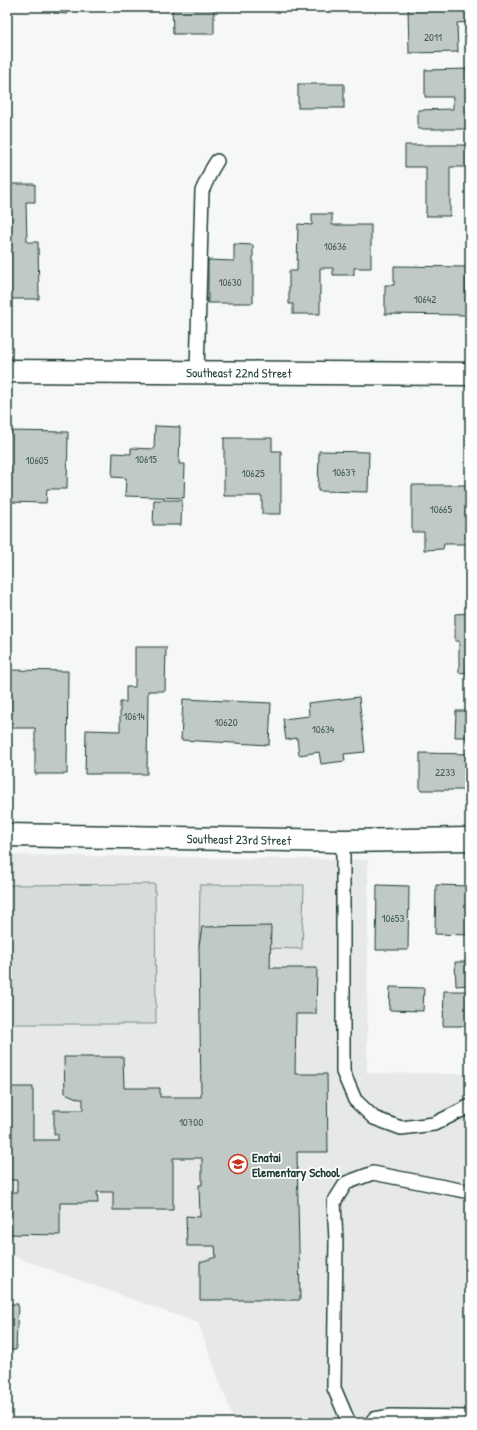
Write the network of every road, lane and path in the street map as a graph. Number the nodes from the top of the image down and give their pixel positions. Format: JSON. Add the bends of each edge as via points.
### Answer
{"nodes":[{"id":1,"x":217,"y":161,"type":"dead end"},
{"id":2,"x":7,"y":371,"type":"edge"},
{"id":3,"x":197,"y":372,"type":"junction"},
{"id":4,"x":470,"y":374,"type":"edge"},
{"id":5,"x":7,"y":835,"type":"edge"},
{"id":6,"x":470,"y":838,"type":"edge"},
{"id":7,"x":343,"y":841,"type":"junction"},
{"id":8,"x":470,"y":1106,"type":"edge"},
{"id":9,"x":470,"y":1192,"type":"edge"},
{"id":10,"x":470,"y":1417,"type":"edge"},
{"id":11,"x":349,"y":1423,"type":"edge"},
{"id":12,"x":371,"y":1423,"type":"edge"}],
"edges":[{"from":1,"to":3,"type":"lane","via":[[202,191]]},
{"from":2,"to":3,"type":"street","name":"Southeast 22nd Street"},
{"from":3,"to":4,"type":"street","name":"Southeast 22nd Street"},
{"from":5,"to":7,"type":"street","name":"Southeast 23rd Street"},
{"from":6,"to":7,"type":"street","name":"Southeast 23rd Street"},
{"from":7,"to":8,"type":"lane","via":[[343,1072],[355,1100],[374,1118],[401,1128],[434,1124]]},
{"from":9,"to":11,"type":"lane","via":[[373,1172],[346,1183],[334,1202],[334,1388]]},
{"from":10,"to":12,"type":"lane","via":[[391,1416],[374,1419]]}]}
